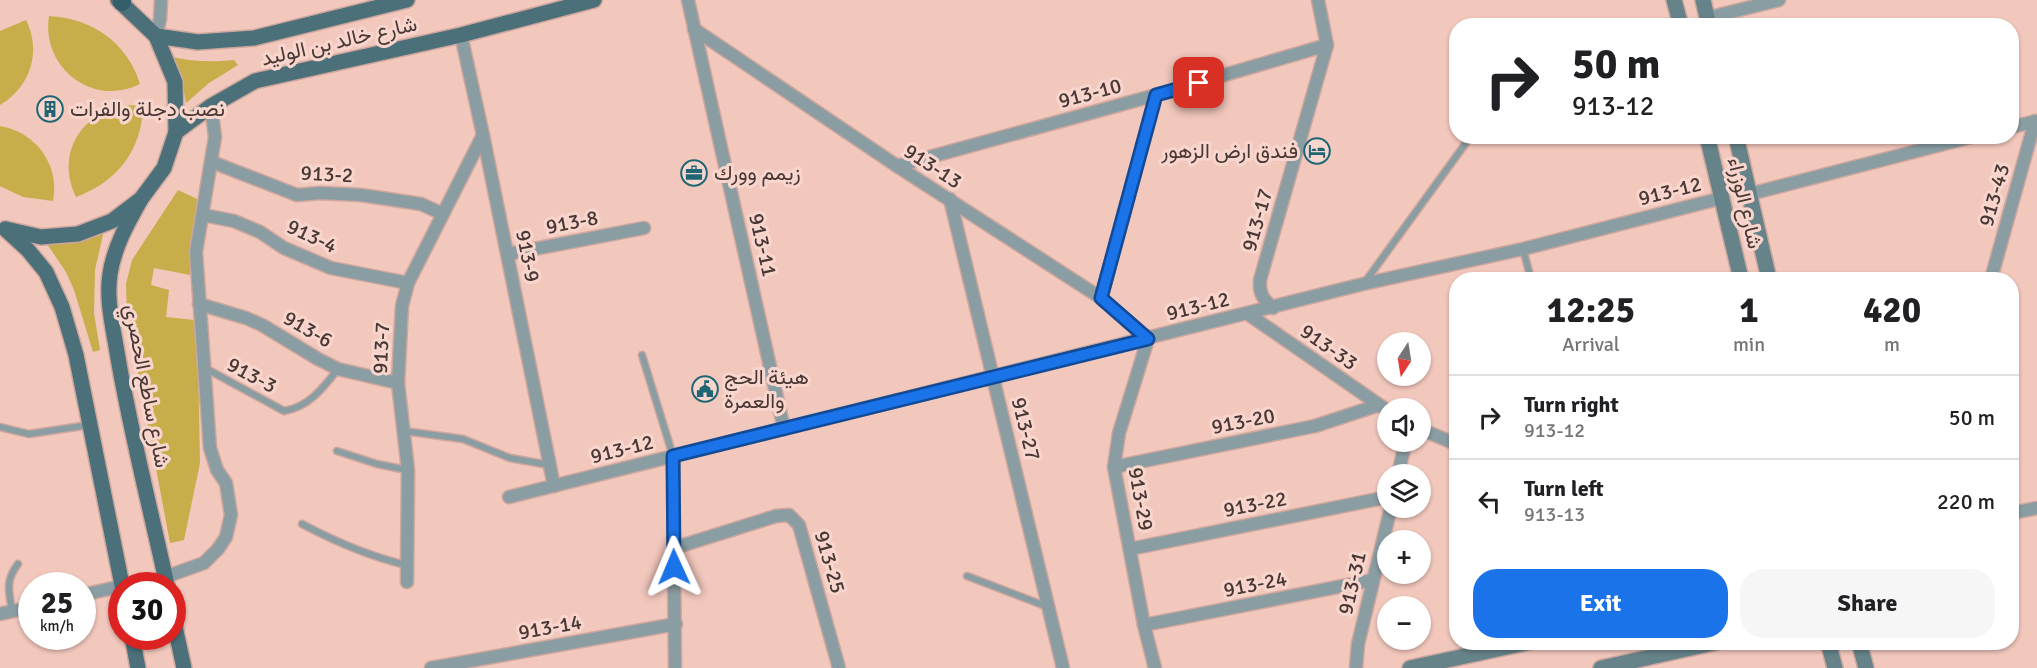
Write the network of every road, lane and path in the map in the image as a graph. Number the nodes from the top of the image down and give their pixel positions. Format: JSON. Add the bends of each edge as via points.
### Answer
{"nodes":[{"id":1,"x":161,"y":0,"type":"edge"},
{"id":2,"x":407,"y":0,"type":"edge"},
{"id":3,"x":594,"y":0,"type":"edge"},
{"id":4,"x":688,"y":0,"type":"edge"},
{"id":5,"x":1318,"y":0,"type":"edge"},
{"id":6,"x":1674,"y":0,"type":"edge"},
{"id":7,"x":1703,"y":0,"type":"edge"},
{"id":8,"x":1779,"y":0,"type":"edge"},
{"id":9,"x":121,"y":1,"type":"edge"},
{"id":10,"x":1678,"y":18,"type":"edge"},
{"id":11,"x":1707,"y":18,"type":"edge"},
{"id":12,"x":1721,"y":18,"type":"edge"},
{"id":13,"x":694,"y":29,"type":"junction"},
{"id":14,"x":460,"y":35,"type":"junction"},
{"id":15,"x":156,"y":36,"type":"junction"},
{"id":16,"x":1327,"y":45,"type":"junction"},
{"id":17,"x":1156,"y":95,"type":"junction"},
{"id":18,"x":211,"y":106,"type":"junction"},
{"id":19,"x":2036,"y":121,"type":"edge"},
{"id":20,"x":2019,"y":125,"type":"edge"},
{"id":21,"x":176,"y":132,"type":"junction"},
{"id":22,"x":483,"y":135,"type":"junction"},
{"id":23,"x":1465,"y":144,"type":"edge"},
{"id":24,"x":1709,"y":144,"type":"edge"},
{"id":25,"x":1738,"y":144,"type":"edge"},
{"id":26,"x":1944,"y":144,"type":"edge"},
{"id":27,"x":212,"y":162,"type":"junction"},
{"id":28,"x":897,"y":166,"type":"junction"},
{"id":29,"x":1750,"y":194,"type":"junction"},
{"id":30,"x":1722,"y":198,"type":"junction"},
{"id":31,"x":141,"y":199,"type":"junction"},
{"id":32,"x":950,"y":200,"type":"junction"},
{"id":33,"x":443,"y":214,"type":"junction"},
{"id":34,"x":203,"y":215,"type":"junction"},
{"id":35,"x":2,"y":228,"type":"edge"},
{"id":36,"x":644,"y":228,"type":"dead end"},
{"id":37,"x":1523,"y":249,"type":"junction"},
{"id":38,"x":508,"y":254,"type":"junction"},
{"id":39,"x":1529,"y":272,"type":"edge"},
{"id":40,"x":1739,"y":272,"type":"edge"},
{"id":41,"x":1767,"y":272,"type":"edge"},
{"id":42,"x":1993,"y":272,"type":"edge"},
{"id":43,"x":408,"y":283,"type":"junction"},
{"id":44,"x":1363,"y":284,"type":"junction"},
{"id":45,"x":1101,"y":298,"type":"junction"},
{"id":46,"x":199,"y":304,"type":"junction"},
{"id":47,"x":1273,"y":308,"type":"junction"},
{"id":48,"x":1248,"y":314,"type":"junction"},
{"id":49,"x":1148,"y":339,"type":"junction"},
{"id":50,"x":642,"y":355,"type":"dead end"},
{"id":51,"x":204,"y":368,"type":"junction"},
{"id":52,"x":338,"y":369,"type":"junction"},
{"id":53,"x":993,"y":377,"type":"junction"},
{"id":54,"x":398,"y":383,"type":"junction"},
{"id":55,"x":1377,"y":404,"type":"edge"},
{"id":56,"x":1377,"y":410,"type":"edge"},
{"id":57,"x":89,"y":425,"type":"junction"},
{"id":58,"x":0,"y":427,"type":"edge"},
{"id":59,"x":784,"y":429,"type":"junction"},
{"id":60,"x":404,"y":431,"type":"junction"},
{"id":61,"x":1431,"y":434,"type":"edge"},
{"id":62,"x":1449,"y":441,"type":"edge"},
{"id":63,"x":337,"y":451,"type":"dead end"},
{"id":64,"x":673,"y":456,"type":"junction"},
{"id":65,"x":550,"y":465,"type":"junction"},
{"id":66,"x":1114,"y":467,"type":"junction"},
{"id":67,"x":408,"y":470,"type":"junction"},
{"id":68,"x":554,"y":486,"type":"junction"},
{"id":69,"x":509,"y":497,"type":"dead end"},
{"id":70,"x":1377,"y":499,"type":"edge"},
{"id":71,"x":2037,"y":508,"type":"edge"},
{"id":72,"x":2019,"y":512,"type":"edge"},
{"id":73,"x":1387,"y":518,"type":"edge"},
{"id":74,"x":302,"y":524,"type":"dead end"},
{"id":75,"x":674,"y":548,"type":"junction"},
{"id":76,"x":1130,"y":549,"type":"junction"},
{"id":77,"x":18,"y":564,"type":"dead end"},
{"id":78,"x":405,"y":565,"type":"junction"},
{"id":79,"x":119,"y":572,"type":"edge"},
{"id":80,"x":164,"y":572,"type":"edge"},
{"id":81,"x":184,"y":572,"type":"edge"},
{"id":82,"x":967,"y":576,"type":"dead end"},
{"id":83,"x":1373,"y":580,"type":"junction"},
{"id":84,"x":407,"y":582,"type":"dead end"},
{"id":85,"x":1048,"y":607,"type":"junction"},
{"id":86,"x":6,"y":613,"type":"edge"},
{"id":87,"x":676,"y":624,"type":"junction"},
{"id":88,"x":1144,"y":625,"type":"junction"},
{"id":89,"x":135,"y":650,"type":"edge"},
{"id":90,"x":180,"y":650,"type":"edge"},
{"id":91,"x":1493,"y":650,"type":"edge"},
{"id":92,"x":1682,"y":650,"type":"edge"},
{"id":93,"x":1830,"y":650,"type":"edge"},
{"id":94,"x":1861,"y":650,"type":"edge"},
{"id":95,"x":138,"y":668,"type":"edge"},
{"id":96,"x":184,"y":668,"type":"edge"},
{"id":97,"x":431,"y":668,"type":"edge"},
{"id":98,"x":675,"y":668,"type":"edge"},
{"id":99,"x":839,"y":668,"type":"edge"},
{"id":100,"x":1063,"y":668,"type":"edge"},
{"id":101,"x":1155,"y":668,"type":"edge"},
{"id":102,"x":1356,"y":668,"type":"edge"},
{"id":103,"x":1410,"y":668,"type":"edge"},
{"id":104,"x":1601,"y":668,"type":"edge"},
{"id":105,"x":1835,"y":668,"type":"edge"},
{"id":106,"x":1866,"y":668,"type":"edge"}],
"edges":[{"from":1,"to":15,"type":"street"},
{"from":2,"to":15,"type":"main road","name":"شارع خالد بن الوليد","via":[[254,38],[198,42]]},
{"from":3,"to":14,"type":"main road","name":"شارع خالد بن الوليد"},
{"from":4,"to":13,"type":"street","name":"913-11"},
{"from":5,"to":16,"type":"street","name":"913-17"},
{"from":6,"to":10,"type":"street"},
{"from":7,"to":11,"type":"street"},
{"from":8,"to":12,"type":"street"},
{"from":9,"to":15,"type":"main road"},
{"from":13,"to":28,"type":"street","name":"913-13"},
{"from":13,"to":59,"type":"street","name":"913-11"},
{"from":14,"to":18,"type":"main road","name":"شارع خالد بن الوليد","via":[[255,81]]},
{"from":14,"to":22,"type":"street","name":"913-9"},
{"from":15,"to":21,"type":"main road","via":[[176,82]]},
{"from":16,"to":17,"type":"street","name":"913-10"},
{"from":16,"to":47,"type":"street","name":"913-17","via":[[1260,280],[1259,292]]},
{"from":17,"to":28,"type":"street","name":"913-10"},
{"from":17,"to":45,"type":"street"},
{"from":18,"to":21,"type":"main road","name":"شارع خالد بن الوليد"},
{"from":18,"to":27,"type":"street","via":[[215,137]]},
{"from":19,"to":20,"type":"street"},
{"from":19,"to":42,"type":"street","name":"913-43"},
{"from":21,"to":31,"type":"main road","via":[[164,168]]},
{"from":22,"to":33,"type":"street","name":"913-7"},
{"from":22,"to":38,"type":"street","name":"913-9"},
{"from":23,"to":44,"type":"lane"},
{"from":24,"to":30,"type":"street","name":"شارع الوزراء"},
{"from":25,"to":29,"type":"street","name":"شارع الوزراء"},
{"from":26,"to":29,"type":"street"},
{"from":27,"to":33,"type":"street","name":"913-2","via":[[297,195],[361,195],[421,204]]},
{"from":27,"to":34,"type":"street"},
{"from":28,"to":32,"type":"street","name":"913-13"},
{"from":29,"to":41,"type":"street","name":"شارع الوزراء"},
{"from":30,"to":37,"type":"street","name":"913-12"},
{"from":30,"to":40,"type":"street","name":"شارع الوزراء"},
{"from":31,"to":35,"type":"main road","via":[[112,221],[78,234],[41,237]]},
{"from":31,"to":80,"type":"main road","name":"شارع ساطع الحصري","via":[[118,246],[109,290],[121,375]]},
{"from":32,"to":45,"type":"street","name":"913-13"},
{"from":32,"to":53,"type":"street","name":"913-27"},
{"from":33,"to":43,"type":"street","name":"913-7"},
{"from":34,"to":43,"type":"street","name":"913-4","via":[[234,221],[331,268]]},
{"from":34,"to":46,"type":"street","via":[[196,252]]},
{"from":35,"to":57,"type":"main road","via":[[46,272],[62,307]]},
{"from":36,"to":38,"type":"street","name":"913-8"},
{"from":37,"to":39,"type":"lane"},
{"from":37,"to":44,"type":"street","name":"913-12"},
{"from":38,"to":65,"type":"street","name":"913-9"},
{"from":43,"to":54,"type":"street","name":"913-7","via":[[402,306]]},
{"from":44,"to":47,"type":"street","name":"913-12"},
{"from":45,"to":49,"type":"street","name":"913-13"},
{"from":46,"to":51,"type":"street"},
{"from":46,"to":52,"type":"street","name":"913-6","via":[[254,322]]},
{"from":47,"to":48,"type":"street","name":"913-12"},
{"from":48,"to":49,"type":"street","name":"913-12"},
{"from":48,"to":55,"type":"street","name":"913-33"},
{"from":49,"to":53,"type":"street","name":"913-12"},
{"from":49,"to":66,"type":"street","name":"913-29","via":[[1119,433]]},
{"from":50,"to":64,"type":"lane"},
{"from":51,"to":52,"type":"lane","name":"913-3","via":[[284,411],[296,409],[318,394]]},
{"from":51,"to":81,"type":"street","via":[[210,448],[226,483],[231,515],[219,549]]},
{"from":52,"to":54,"type":"street","name":"913-6"},
{"from":53,"to":59,"type":"street","name":"913-12"},
{"from":53,"to":85,"type":"street","name":"913-27"},
{"from":54,"to":60,"type":"street","name":"913-7"},
{"from":56,"to":66,"type":"street","name":"913-20"},
{"from":57,"to":58,"type":"lane","via":[[29,434]]},
{"from":57,"to":79,"type":"main road"},
{"from":59,"to":64,"type":"street","name":"913-12"},
{"from":60,"to":65,"type":"lane","via":[[463,439],[510,458]]},
{"from":60,"to":67,"type":"street","name":"913-7"},
{"from":61,"to":62,"type":"street"},
{"from":63,"to":67,"type":"lane"},
{"from":64,"to":68,"type":"street","name":"913-12"},
{"from":64,"to":75,"type":"street"},
{"from":65,"to":68,"type":"street","name":"913-9"},
{"from":66,"to":76,"type":"street","name":"913-29"},
{"from":67,"to":78,"type":"street","name":"913-7"},
{"from":68,"to":69,"type":"street","name":"913-12"},
{"from":70,"to":76,"type":"street","name":"913-22"},
{"from":71,"to":72,"type":"street"},
{"from":73,"to":83,"type":"street","name":"913-31"},
{"from":74,"to":78,"type":"lane","via":[[344,546]]},
{"from":75,"to":87,"type":"street"},
{"from":75,"to":99,"type":"street","name":"913-25","via":[[789,515],[799,525]]},
{"from":76,"to":88,"type":"street","name":"913-29"},
{"from":77,"to":86,"type":"lane","via":[[10,575]]},
{"from":78,"to":84,"type":"street","name":"913-7"},
{"from":82,"to":85,"type":"lane"},
{"from":83,"to":88,"type":"street","name":"913-24"},
{"from":83,"to":102,"type":"street","name":"913-31"},
{"from":85,"to":100,"type":"street","name":"913-27"},
{"from":87,"to":97,"type":"street","name":"913-14"},
{"from":87,"to":98,"type":"street"},
{"from":88,"to":101,"type":"street","name":"913-29"},
{"from":89,"to":95,"type":"main road"},
{"from":90,"to":96,"type":"main road"},
{"from":91,"to":103,"type":"street"},
{"from":92,"to":104,"type":"street"},
{"from":93,"to":105,"type":"street"},
{"from":94,"to":106,"type":"street"}]}
